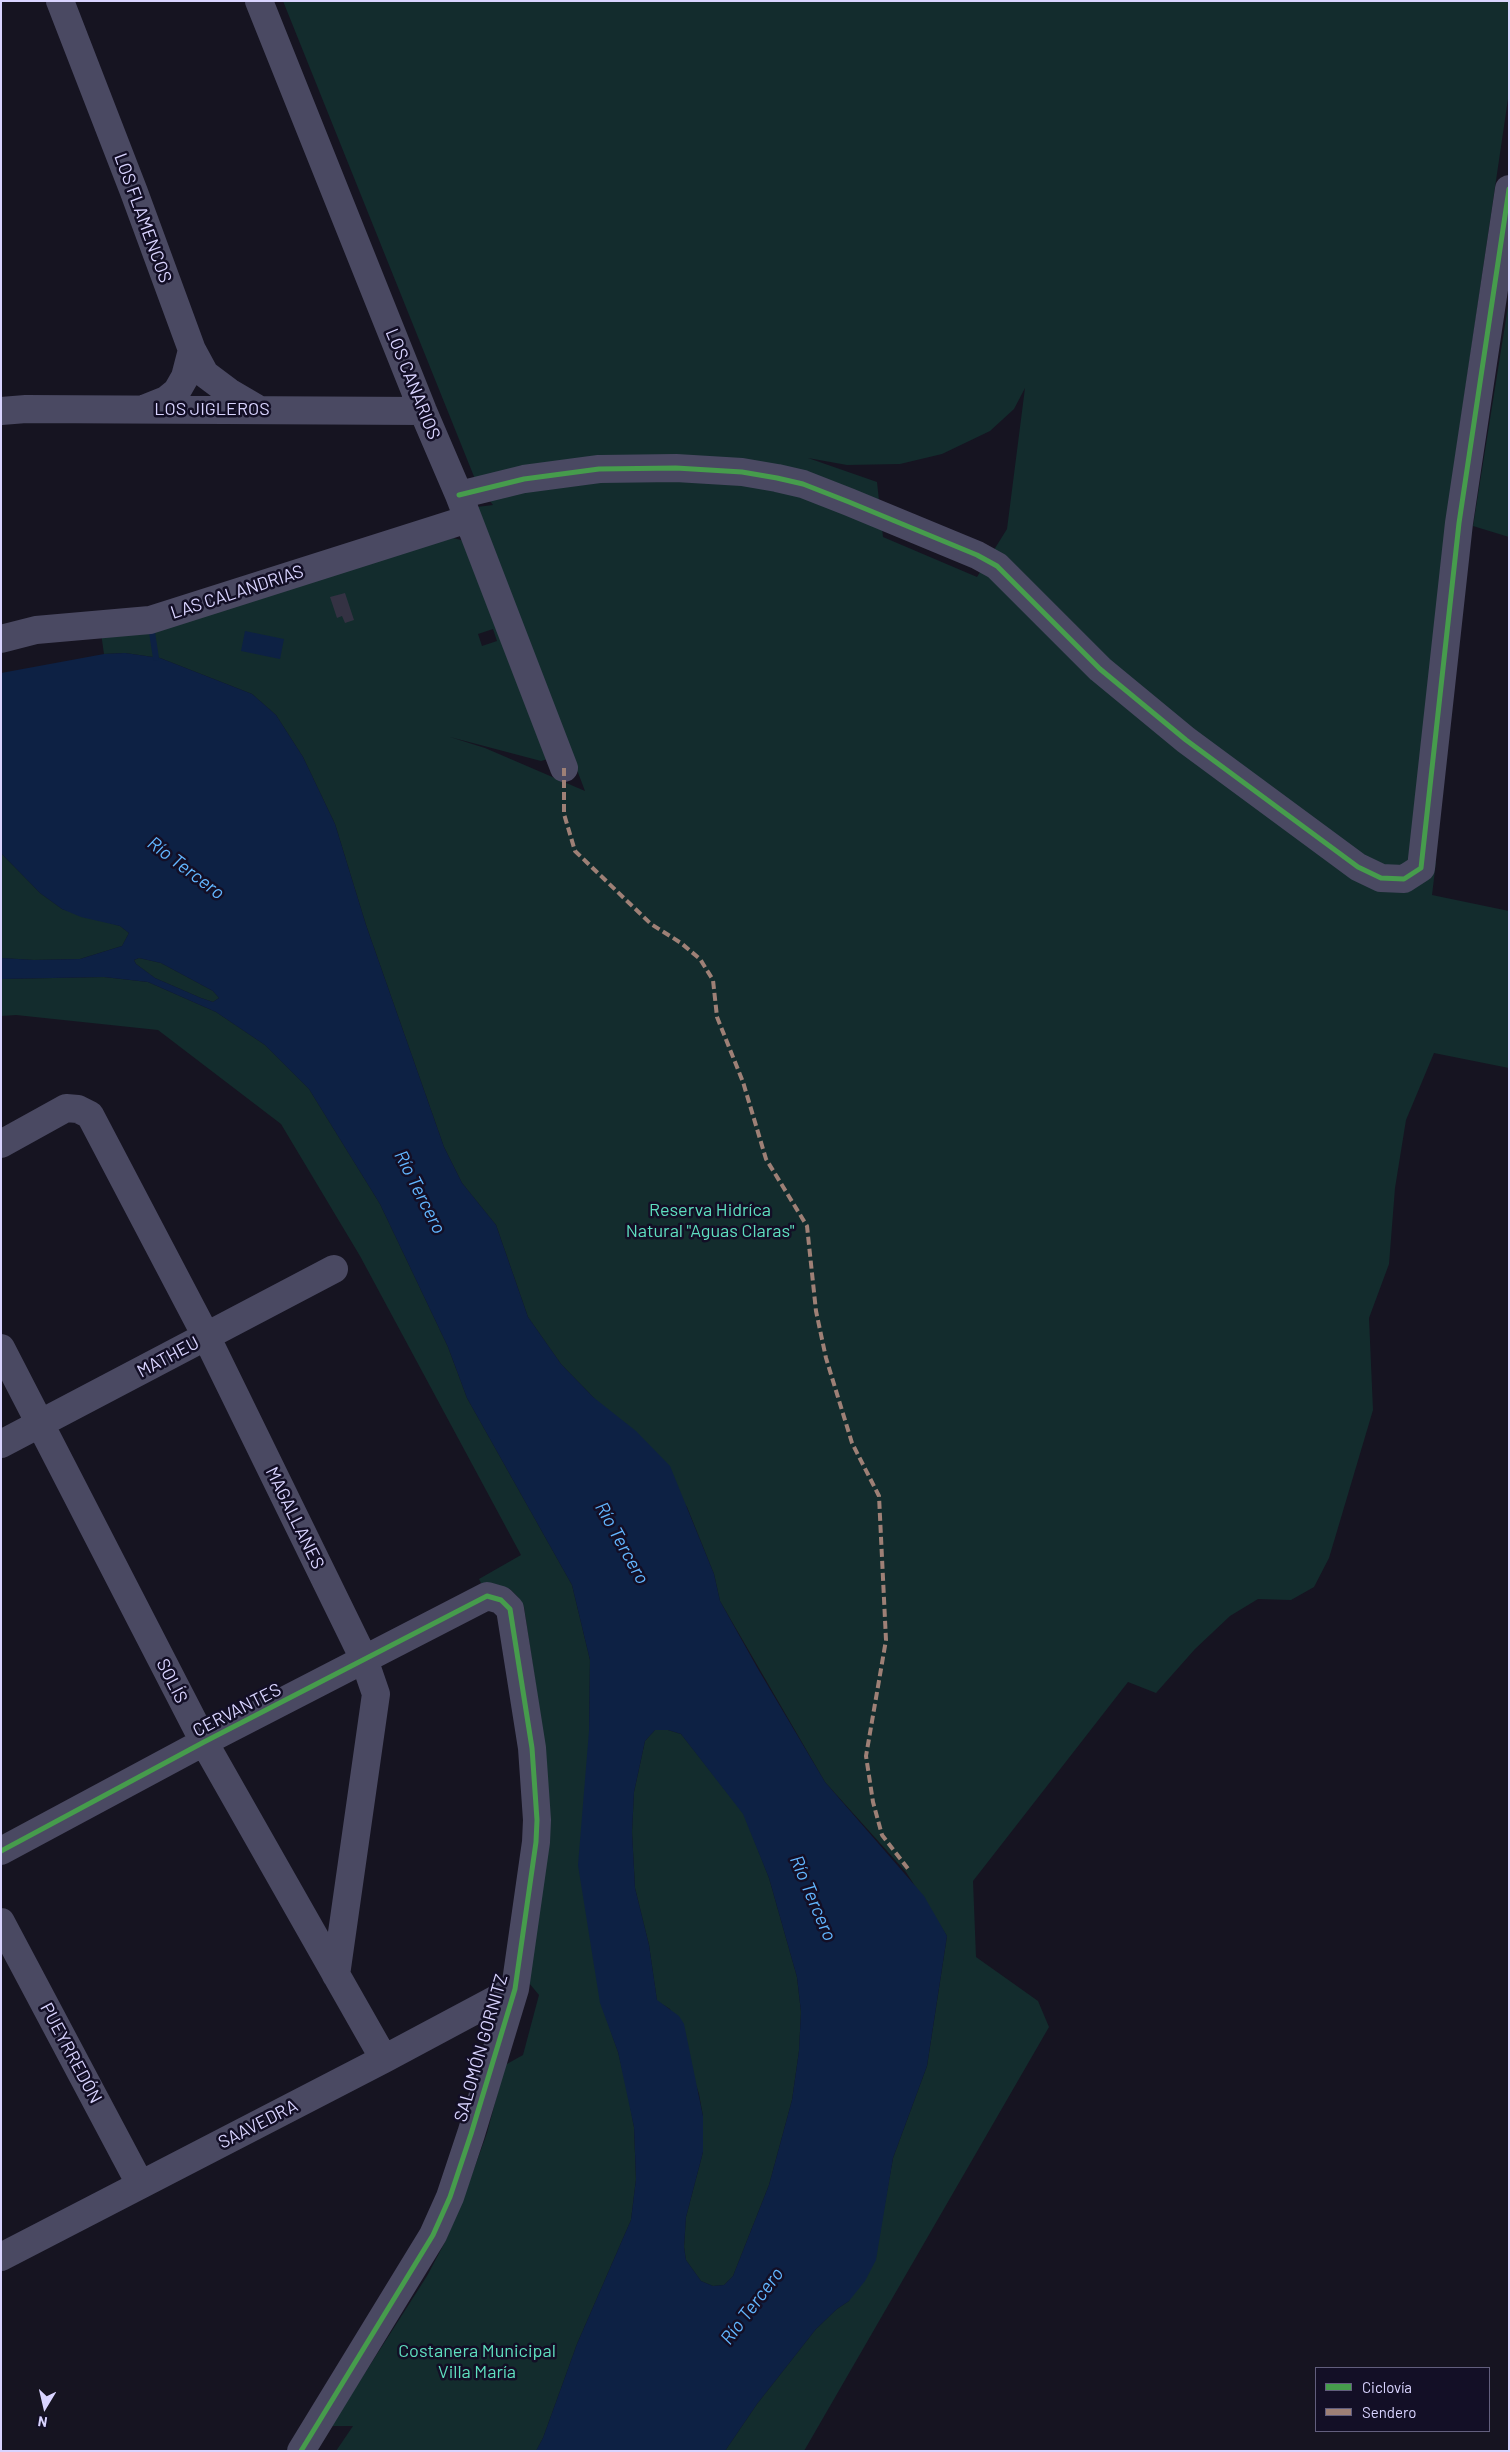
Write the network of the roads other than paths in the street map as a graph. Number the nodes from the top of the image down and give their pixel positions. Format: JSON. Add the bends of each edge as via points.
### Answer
{"nodes":[{"id":1,"x":60,"y":1,"type":"edge"},
{"id":2,"x":259,"y":1,"type":"edge"},
{"id":3,"x":1509,"y":189,"type":"edge"},
{"id":4,"x":192,"y":350,"type":"junction"},
{"id":5,"x":144,"y":409,"type":"junction"},
{"id":6,"x":258,"y":409,"type":"junction"},
{"id":7,"x":1,"y":411,"type":"edge"},
{"id":8,"x":423,"y":411,"type":"junction"},
{"id":9,"x":464,"y":507,"type":"junction"},
{"id":10,"x":1,"y":639,"type":"edge"},
{"id":11,"x":564,"y":768,"type":"dead end"},
{"id":12,"x":1,"y":1144,"type":"edge"},
{"id":13,"x":334,"y":1269,"type":"dead end"},
{"id":14,"x":206,"y":1336,"type":"junction"},
{"id":15,"x":1,"y":1348,"type":"edge"},
{"id":16,"x":40,"y":1424,"type":"junction"},
{"id":17,"x":1,"y":1444,"type":"edge"},
{"id":18,"x":487,"y":1596,"type":"joint"},
{"id":19,"x":364,"y":1659,"type":"junction"},
{"id":20,"x":204,"y":1742,"type":"junction"},
{"id":21,"x":1,"y":1851,"type":"edge"},
{"id":22,"x":1,"y":1922,"type":"edge"},
{"id":23,"x":336,"y":1975,"type":"junction"},
{"id":24,"x":515,"y":1989,"type":"junction"},
{"id":25,"x":384,"y":2059,"type":"junction"},
{"id":26,"x":140,"y":2184,"type":"junction"},
{"id":27,"x":1,"y":2257,"type":"edge"},
{"id":28,"x":301,"y":2451,"type":"edge"}],
"edges":[{"from":1,"to":4,"type":"street","name":"LOS FLAMENCOS"},
{"from":2,"to":8,"type":"street","name":"LOS CANARIOS"},
{"from":3,"to":9,"type":"street","name":"LAS CALANDRIAS","via":[[1459,523],[1420,868],[1404,879],[1381,878],[1358,867],[1186,740],[1100,668],[997,566],[803,484],[742,472],[676,468],[599,469],[524,479]]},
{"from":4,"to":5,"type":"street","via":[[185,377],[177,391],[166,400]]},
{"from":4,"to":6,"type":"street","name":"LOS FLAMENCOS","via":[[205,374]]},
{"from":5,"to":6,"type":"street","name":"LOS JIGLEROS"},
{"from":5,"to":7,"type":"street","name":"LOS JIGLEROS"},
{"from":6,"to":8,"type":"street","name":"LOS JIGLEROS"},
{"from":8,"to":9,"type":"street","name":"LOS CANARIOS"},
{"from":9,"to":10,"type":"street","name":"LAS CALANDRIAS","via":[[150,620],[36,630]]},
{"from":9,"to":11,"type":"street","name":"LOS CANARIOS"},
{"from":12,"to":14,"type":"street","name":"MAGALLANES","via":[[66,1108],[90,1115]]},
{"from":13,"to":14,"type":"street","name":"MATHEU"},
{"from":14,"to":16,"type":"street","name":"MATHEU"},
{"from":14,"to":19,"type":"street","name":"MAGALLANES"},
{"from":15,"to":16,"type":"street","name":"SOLÍS"},
{"from":16,"to":17,"type":"street","name":"MATHEU"},
{"from":16,"to":20,"type":"street","name":"SOLÍS"},
{"from":18,"to":19,"type":"street","name":"CERVANTES"},
{"from":18,"to":24,"type":"street","name":"SALOMÓN GORNITZ","via":[[501,1600],[510,1609],[532,1748],[536,1799],[536,1842]]},
{"from":19,"to":20,"type":"street","name":"CERVANTES"},
{"from":19,"to":23,"type":"street","name":"MAGALLANES","via":[[376,1694]]},
{"from":20,"to":21,"type":"street","name":"CERVANTES"},
{"from":20,"to":23,"type":"street","name":"SOLÍS"},
{"from":22,"to":26,"type":"street","name":"PUEYRREDÓN"},
{"from":23,"to":25,"type":"street","name":"SOLÍS"},
{"from":24,"to":25,"type":"street","name":"SAAVEDRA"},
{"from":24,"to":28,"type":"street","name":"SALOMÓN GORNITZ","via":[[450,2197],[433,2235]]},
{"from":25,"to":26,"type":"street","name":"SAAVEDRA"},
{"from":26,"to":27,"type":"street","name":"SAAVEDRA"}]}
